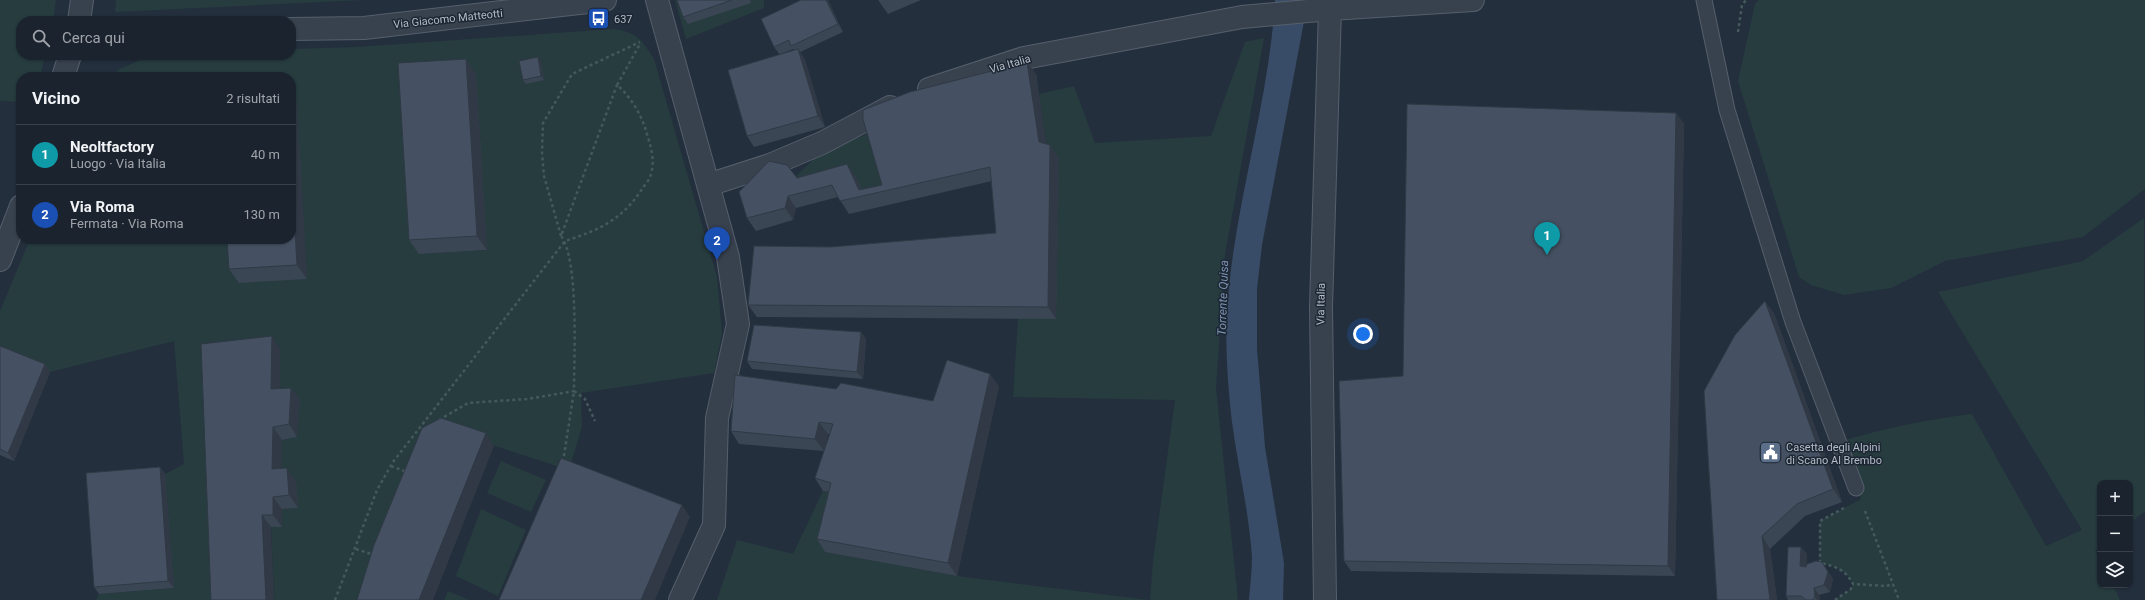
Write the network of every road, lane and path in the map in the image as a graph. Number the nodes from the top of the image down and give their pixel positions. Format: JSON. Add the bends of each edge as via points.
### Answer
{"nodes":[{"id":1,"x":82,"y":0,"type":"edge"},
{"id":2,"x":605,"y":0,"type":"edge"},
{"id":3,"x":657,"y":0,"type":"edge"},
{"id":4,"x":1474,"y":0,"type":"edge"},
{"id":5,"x":1704,"y":0,"type":"edge"},
{"id":6,"x":1241,"y":8,"type":"edge"},
{"id":7,"x":1330,"y":9,"type":"junction"},
{"id":8,"x":80,"y":16,"type":"edge"},
{"id":9,"x":296,"y":29,"type":"edge"},
{"id":10,"x":639,"y":35,"type":"dead end"},
{"id":11,"x":641,"y":42,"type":"junction"},
{"id":12,"x":68,"y":60,"type":"edge"},
{"id":13,"x":65,"y":72,"type":"edge"},
{"id":14,"x":617,"y":85,"type":"junction"},
{"id":15,"x":708,"y":186,"type":"junction"},
{"id":16,"x":16,"y":219,"type":"edge"},
{"id":17,"x":561,"y":236,"type":"junction"},
{"id":18,"x":565,"y":241,"type":"junction"},
{"id":19,"x":0,"y":260,"type":"edge"},
{"id":20,"x":574,"y":391,"type":"junction"},
{"id":21,"x":436,"y":421,"type":"edge"},
{"id":22,"x":595,"y":421,"type":"dead end"},
{"id":23,"x":424,"y":428,"type":"edge"},
{"id":24,"x":418,"y":432,"type":"junction"},
{"id":25,"x":563,"y":462,"type":"edge"},
{"id":26,"x":392,"y":466,"type":"junction"},
{"id":27,"x":411,"y":473,"type":"edge"},
{"id":28,"x":1858,"y":494,"type":"junction"},
{"id":29,"x":356,"y":548,"type":"junction"},
{"id":30,"x":376,"y":555,"type":"edge"},
{"id":31,"x":1853,"y":584,"type":"junction"},
{"id":32,"x":1893,"y":584,"type":"junction"},
{"id":33,"x":335,"y":600,"type":"edge"},
{"id":34,"x":680,"y":600,"type":"edge"},
{"id":35,"x":1325,"y":600,"type":"edge"},
{"id":36,"x":1834,"y":600,"type":"edge"},
{"id":37,"x":1899,"y":600,"type":"edge"}],
"edges":[{"from":1,"to":8,"type":"street"},
{"from":2,"to":9,"type":"street","name":"Via Giacomo Matteotti","via":[[364,28]]},
{"from":3,"to":15,"type":"street"},
{"from":4,"to":7,"type":"street","name":"Via Italia"},
{"from":5,"to":28,"type":"lane","via":[[1727,110],[1793,322]]},
{"from":6,"to":7,"type":"street","name":"Via Italia"},
{"from":6,"to":15,"type":"street","name":"Via Italia","via":[[1024,58],[909,98],[822,143],[783,160]]},
{"from":7,"to":35,"type":"street","name":"Via Italia","via":[[1321,307]]},
{"from":10,"to":11,"type":"path"},
{"from":11,"to":14,"type":"path"},
{"from":11,"to":17,"type":"path","via":[[572,74],[542,123],[544,176]]},
{"from":12,"to":13,"type":"street"},
{"from":14,"to":17,"type":"path"},
{"from":14,"to":18,"type":"path","via":[[627,94],[644,122],[653,153],[651,174],[633,203],[616,219],[589,234]]},
{"from":15,"to":34,"type":"street","via":[[728,257],[738,324],[717,418],[714,525]]},
{"from":16,"to":19,"type":"street"},
{"from":17,"to":18,"type":"path"},
{"from":18,"to":20,"type":"path","via":[[573,269]]},
{"from":18,"to":24,"type":"path"},
{"from":20,"to":21,"type":"path","via":[[527,399],[468,403]]},
{"from":20,"to":22,"type":"path","via":[[585,399]]},
{"from":20,"to":25,"type":"path"},
{"from":23,"to":24,"type":"path"},
{"from":24,"to":26,"type":"path"},
{"from":26,"to":27,"type":"path"},
{"from":26,"to":29,"type":"path","via":[[377,490]]},
{"from":28,"to":31,"type":"path","via":[[1820,521],[1820,563],[1840,569]]},
{"from":28,"to":32,"type":"path"},
{"from":29,"to":30,"type":"path"},
{"from":29,"to":33,"type":"path"},
{"from":31,"to":32,"type":"path"},
{"from":31,"to":36,"type":"path","via":[[1851,589]]},
{"from":32,"to":37,"type":"path"}]}
